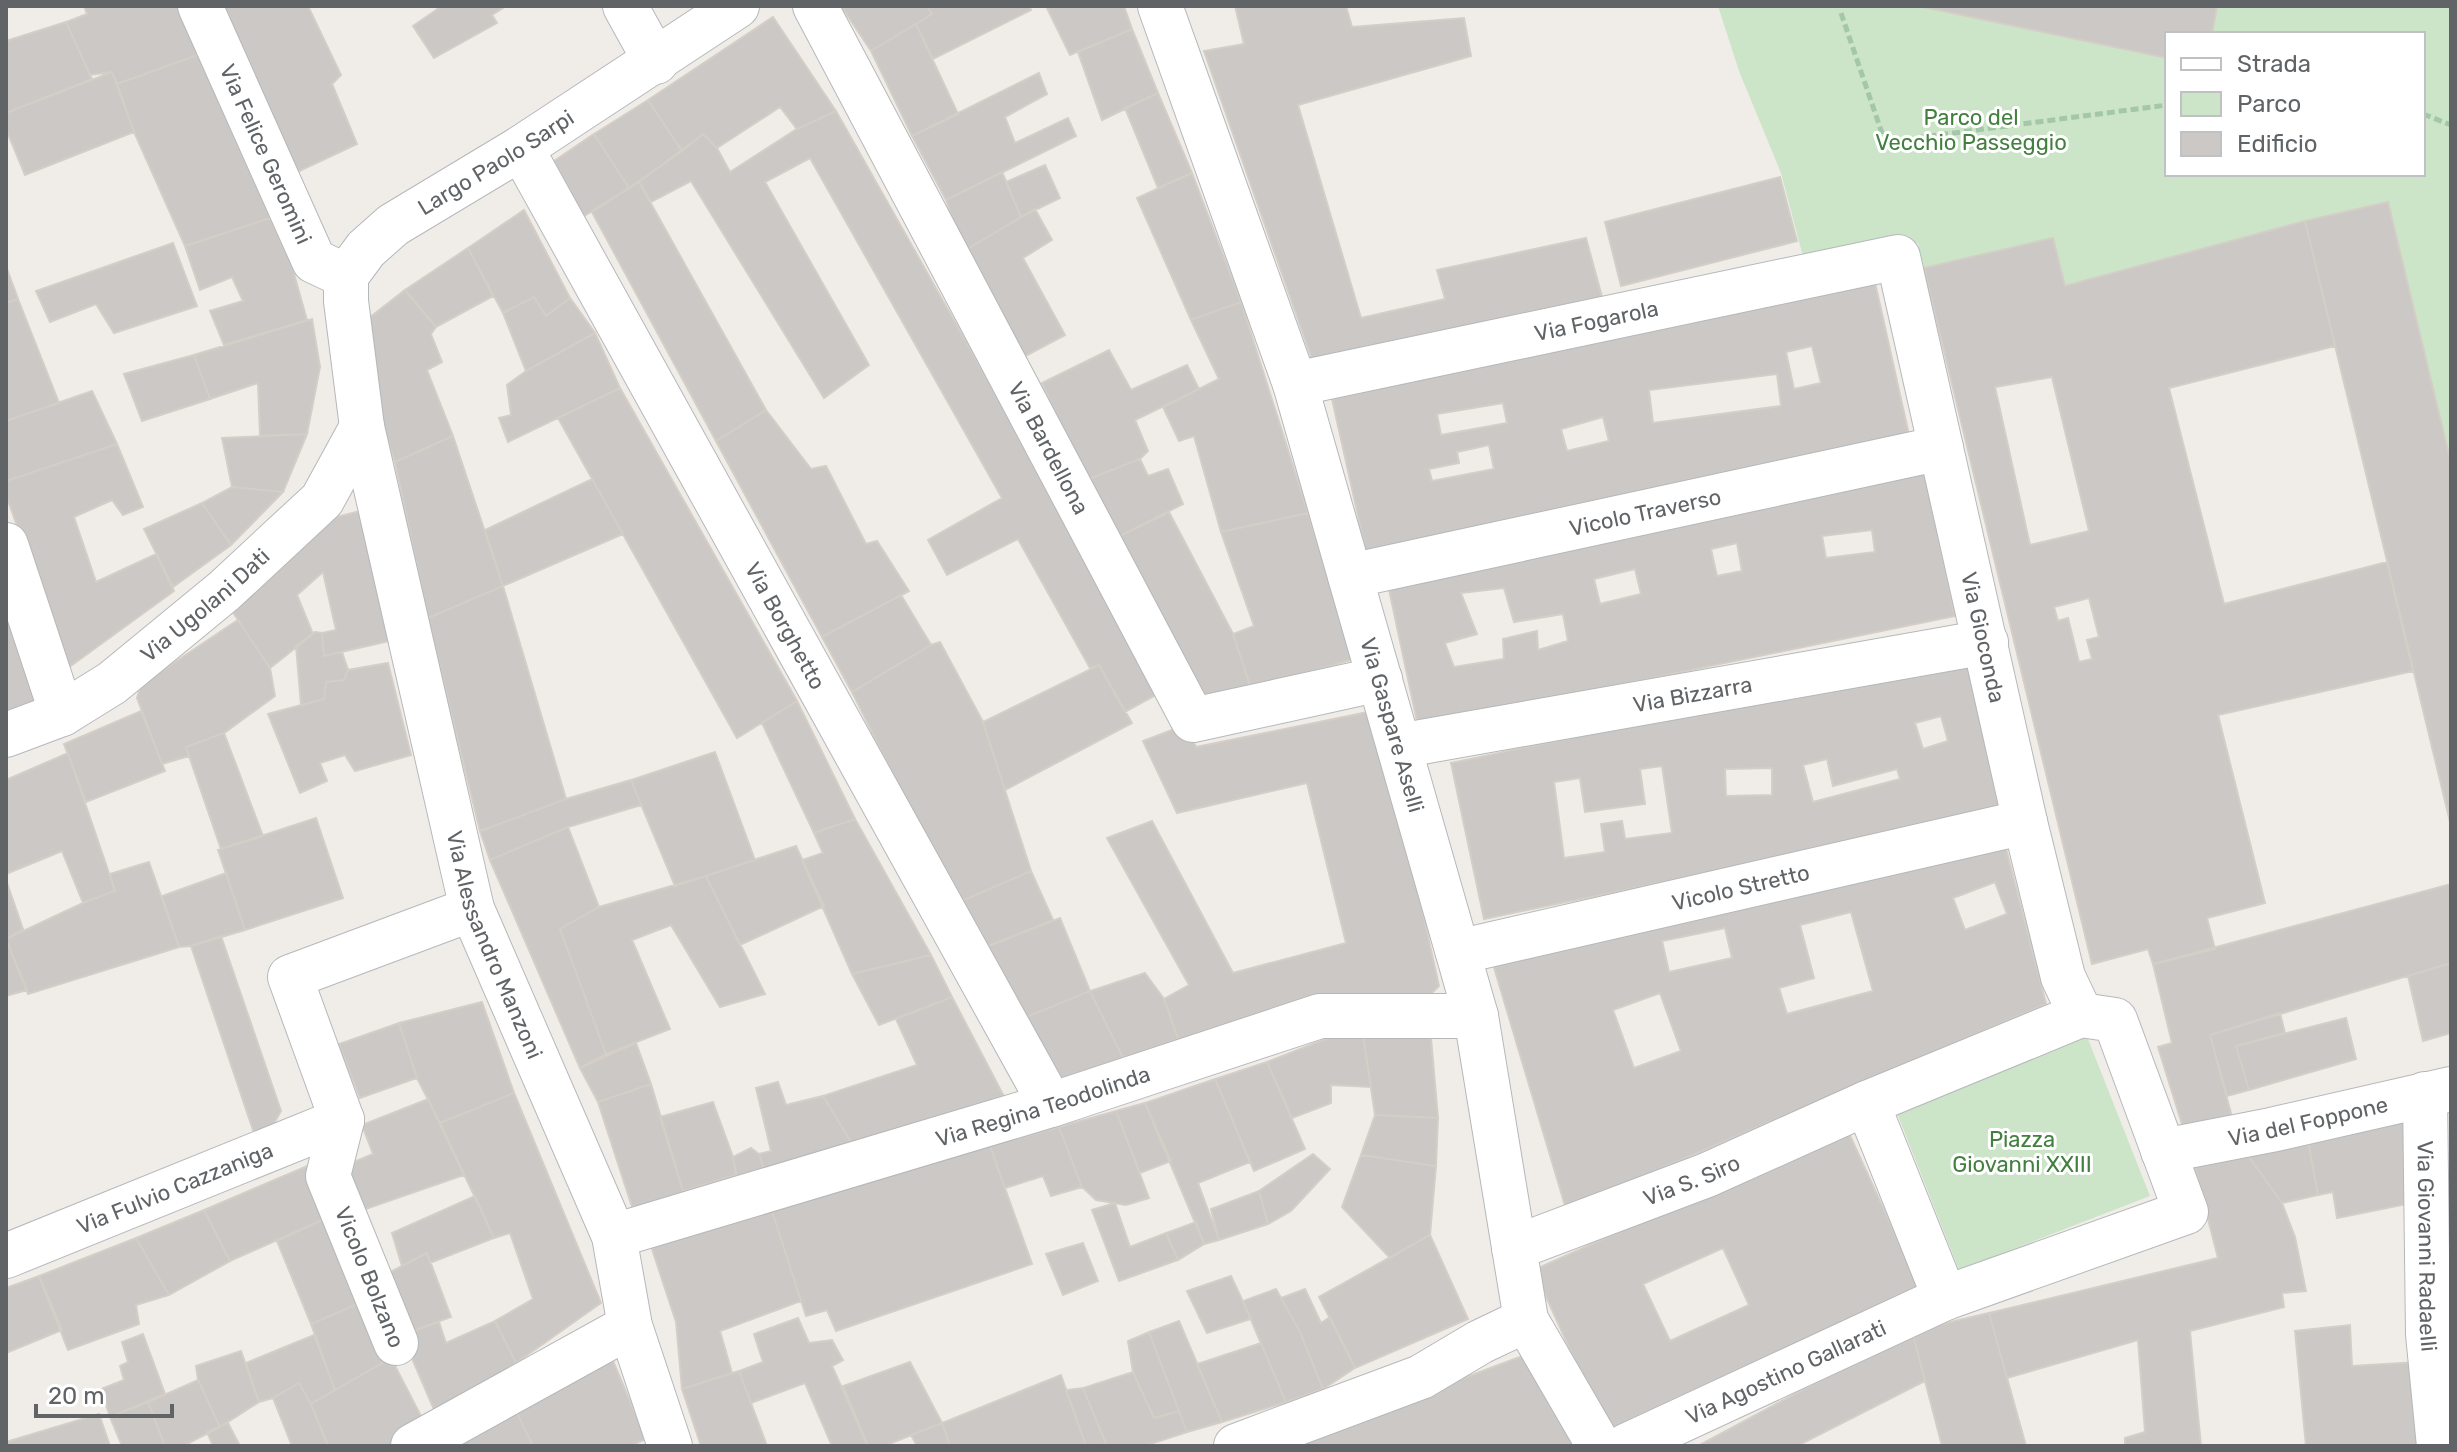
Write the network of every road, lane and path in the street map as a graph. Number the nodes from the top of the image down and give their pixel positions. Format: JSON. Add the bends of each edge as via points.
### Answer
{"nodes":[{"id":1,"x":200,"y":6,"type":"edge"},
{"id":2,"x":625,"y":6,"type":"edge"},
{"id":3,"x":737,"y":6,"type":"edge"},
{"id":4,"x":815,"y":6,"type":"edge"},
{"id":5,"x":1160,"y":6,"type":"edge"},
{"id":6,"x":1841,"y":13,"type":"dead end"},
{"id":7,"x":656,"y":62,"type":"junction"},
{"id":8,"x":2165,"y":105,"type":"edge"},
{"id":9,"x":2425,"y":115,"type":"edge"},
{"id":10,"x":2451,"y":117,"type":"edge"},
{"id":11,"x":2440,"y":120,"type":"junction"},
{"id":12,"x":2451,"y":125,"type":"edge"},
{"id":13,"x":521,"y":148,"type":"junction"},
{"id":14,"x":1898,"y":257,"type":"joint"},
{"id":15,"x":346,"y":276,"type":"junction"},
{"id":16,"x":1295,"y":384,"type":"junction"},
{"id":17,"x":362,"y":427,"type":"junction"},
{"id":18,"x":1941,"y":448,"type":"junction"},
{"id":19,"x":6,"y":545,"type":"edge"},
{"id":20,"x":1350,"y":576,"type":"junction"},
{"id":21,"x":1986,"y":642,"type":"junction"},
{"id":22,"x":1380,"y":679,"type":"junction"},
{"id":23,"x":62,"y":714,"type":"junction"},
{"id":24,"x":6,"y":735,"type":"edge"},
{"id":25,"x":1399,"y":746,"type":"junction"},
{"id":26,"x":2025,"y":822,"type":"junction"},
{"id":27,"x":472,"y":909,"type":"junction"},
{"id":28,"x":1458,"y":952,"type":"junction"},
{"id":29,"x":2081,"y":1015,"type":"junction"},
{"id":30,"x":1476,"y":1016,"type":"junction"},
{"id":31,"x":2438,"y":1091,"type":"edge"},
{"id":32,"x":1867,"y":1103,"type":"junction"},
{"id":33,"x":1051,"y":1105,"type":"junction"},
{"id":34,"x":342,"y":1120,"type":"junction"},
{"id":35,"x":2163,"y":1151,"type":"junction"},
{"id":36,"x":614,"y":1236,"type":"junction"},
{"id":37,"x":1514,"y":1248,"type":"junction"},
{"id":38,"x":6,"y":1256,"type":"edge"},
{"id":39,"x":1945,"y":1298,"type":"junction"},
{"id":40,"x":1526,"y":1320,"type":"junction"},
{"id":41,"x":630,"y":1326,"type":"junction"},
{"id":42,"x":396,"y":1343,"type":"dead end"},
{"id":43,"x":413,"y":1446,"type":"edge"},
{"id":44,"x":670,"y":1446,"type":"edge"},
{"id":45,"x":1236,"y":1446,"type":"edge"},
{"id":46,"x":1599,"y":1446,"type":"edge"},
{"id":47,"x":1626,"y":1446,"type":"edge"},
{"id":48,"x":2439,"y":1446,"type":"edge"}],
"edges":[{"from":1,"to":15,"type":"street","name":"Via Felice Geromini","via":[[314,261]]},
{"from":2,"to":7,"type":"street"},
{"from":3,"to":7,"type":"street","name":"Largo Paolo Sarpi"},
{"from":4,"to":22,"type":"street","name":"Via Bardellona","via":[[1193,720]]},
{"from":5,"to":16,"type":"street","name":"Via Gaspare Aselli"},
{"from":6,"to":8,"type":"path","via":[[1885,142]]},
{"from":7,"to":13,"type":"street","name":"Largo Paolo Sarpi"},
{"from":9,"to":11,"type":"path"},
{"from":10,"to":11,"type":"path"},
{"from":11,"to":12,"type":"path"},
{"from":13,"to":15,"type":"street","name":"Largo Paolo Sarpi","via":[[393,225]]},
{"from":13,"to":33,"type":"street","name":"Via Borghetto"},
{"from":14,"to":16,"type":"street","name":"Via Fogarola"},
{"from":14,"to":18,"type":"street","name":"Via Gioconda"},
{"from":15,"to":17,"type":"street"},
{"from":16,"to":20,"type":"street","name":"Via Gaspare Aselli"},
{"from":17,"to":23,"type":"street","name":"Via Ugolani Dati","via":[[322,500],[224,591],[112,683]]},
{"from":17,"to":27,"type":"street","name":"Via Alessandro Manzoni"},
{"from":18,"to":20,"type":"street","name":"Vicolo Traverso"},
{"from":18,"to":21,"type":"street","name":"Via Gioconda"},
{"from":19,"to":23,"type":"street"},
{"from":20,"to":22,"type":"street","name":"Via Gaspare Aselli"},
{"from":21,"to":25,"type":"street","name":"Via Bizzarra"},
{"from":21,"to":26,"type":"street","name":"Via Gioconda"},
{"from":22,"to":25,"type":"street","name":"Via Gaspare Aselli"},
{"from":23,"to":24,"type":"street","name":"Via Ugolani Dati"},
{"from":25,"to":28,"type":"street","name":"Via Gaspare Aselli"},
{"from":26,"to":28,"type":"street","name":"Vicolo Stretto"},
{"from":26,"to":29,"type":"street","name":"Via Gioconda","via":[[2063,977]]},
{"from":27,"to":34,"type":"street","via":[[290,977]]},
{"from":27,"to":36,"type":"street","name":"Via Alessandro Manzoni"},
{"from":28,"to":30,"type":"street","name":"Via Gaspare Aselli"},
{"from":29,"to":32,"type":"street"},
{"from":29,"to":35,"type":"street","via":[[2115,1020]]},
{"from":30,"to":33,"type":"street","name":"Via Regina Teodolinda","via":[[1320,1016]]},
{"from":30,"to":37,"type":"street","name":"Via Gaspare Aselli"},
{"from":31,"to":35,"type":"street","name":"Via del Foppone"},
{"from":31,"to":48,"type":"street","name":"Via Giovanni Radaelli","via":[[2428,1334]]},
{"from":32,"to":37,"type":"street","name":"Via S. Siro","via":[[1707,1175]]},
{"from":32,"to":39,"type":"street"},
{"from":33,"to":36,"type":"street","name":"Via Regina Teodolinda"},
{"from":34,"to":38,"type":"street","name":"Via Fulvio Cazzaniga"},
{"from":34,"to":42,"type":"street","name":"Vicolo Bolzano","via":[[328,1176]]},
{"from":35,"to":39,"type":"street","via":[[2186,1212]]},
{"from":36,"to":41,"type":"street","name":"Via Alessandro Manzoni"},
{"from":37,"to":40,"type":"street","name":"Via Gaspare Aselli"},
{"from":39,"to":47,"type":"street","name":"Via Agostino Gallarati"},
{"from":40,"to":45,"type":"street","via":[[1421,1377]]},
{"from":40,"to":46,"type":"street","name":"Via Gaspare Aselli"},
{"from":41,"to":43,"type":"street"},
{"from":41,"to":44,"type":"street","name":"Via Alessandro Manzoni"}]}
